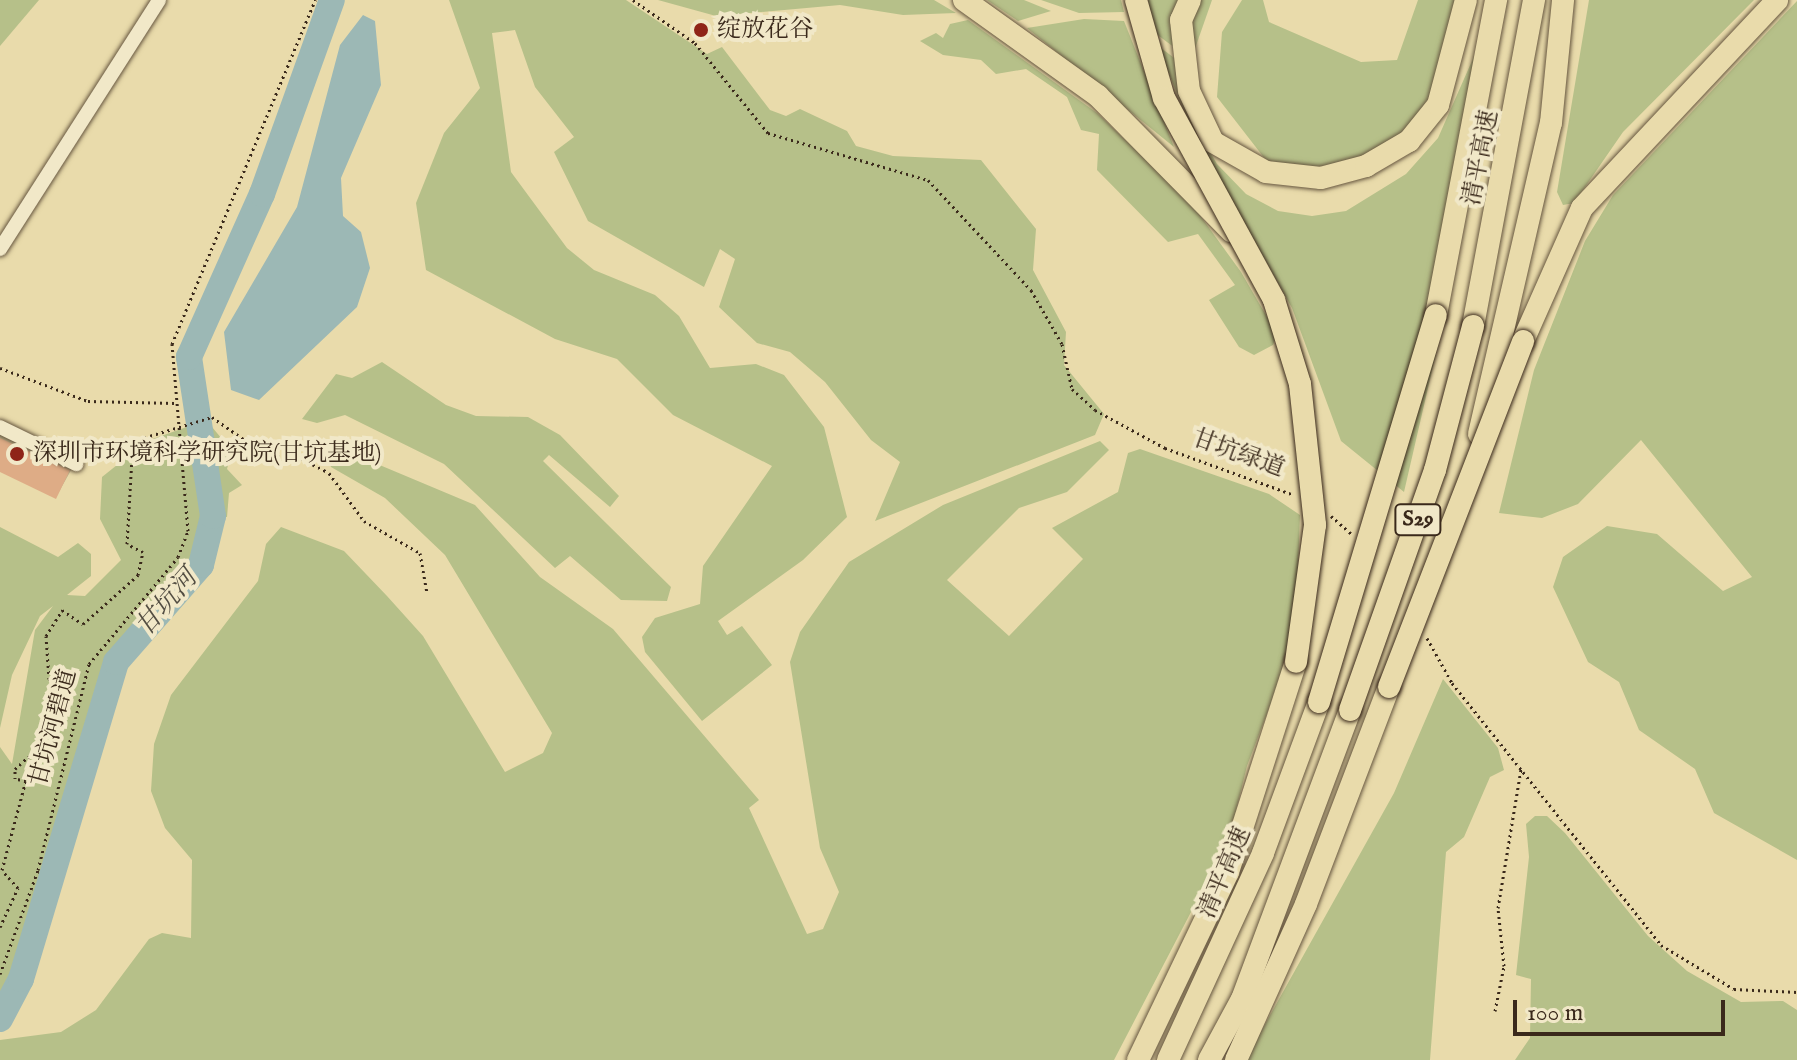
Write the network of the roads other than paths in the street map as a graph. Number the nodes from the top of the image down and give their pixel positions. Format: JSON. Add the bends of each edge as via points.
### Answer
{"nodes":[{"id":1,"x":159,"y":0,"type":"edge"},
{"id":2,"x":964,"y":0,"type":"edge"},
{"id":3,"x":1136,"y":0,"type":"edge"},
{"id":4,"x":1190,"y":0,"type":"edge"},
{"id":5,"x":1466,"y":0,"type":"edge"},
{"id":6,"x":1496,"y":0,"type":"edge"},
{"id":7,"x":1534,"y":0,"type":"edge"},
{"id":8,"x":1563,"y":0,"type":"edge"},
{"id":9,"x":1777,"y":0,"type":"edge"},
{"id":10,"x":0,"y":249,"type":"edge"},
{"id":11,"x":1254,"y":261,"type":"junction"},
{"id":12,"x":1513,"y":338,"type":"junction"},
{"id":13,"x":0,"y":427,"type":"edge"},
{"id":14,"x":76,"y":464,"type":"dead end"},
{"id":15,"x":1138,"y":1060,"type":"edge"},
{"id":16,"x":1168,"y":1060,"type":"edge"},
{"id":17,"x":1209,"y":1060,"type":"edge"},
{"id":18,"x":1236,"y":1060,"type":"edge"}],
"edges":[{"from":1,"to":10,"type":"lane"},
{"from":2,"to":11,"type":"highway","bridge":true,"via":[[1098,96],[1190,184]]},
{"from":3,"to":11,"type":"highway","bridge":true,"via":[[1164,98]]},
{"from":4,"to":5,"type":"highway","via":[[1181,20],[1189,91],[1213,142],[1266,172],[1321,178],[1366,166],[1409,141],[1438,105]]},
{"from":6,"to":16,"type":"highway","name":"清平高速","number":"S29","bridge":true,"via":[[1436,315],[1319,702],[1263,853]]},
{"from":7,"to":17,"type":"highway","name":"清平高速","number":"S29","bridge":true,"via":[[1473,326],[1435,470],[1242,999]]},
{"from":8,"to":12,"type":"highway","via":[[1551,123]]},
{"from":9,"to":12,"type":"highway","via":[[1582,208]]},
{"from":11,"to":15,"type":"highway","bridge":true,"via":[[1291,346],[1314,481],[1312,568],[1296,662],[1228,872]]},
{"from":12,"to":18,"type":"highway","bridge":true,"via":[[1459,517]]},
{"from":13,"to":14,"type":"lane"}]}
